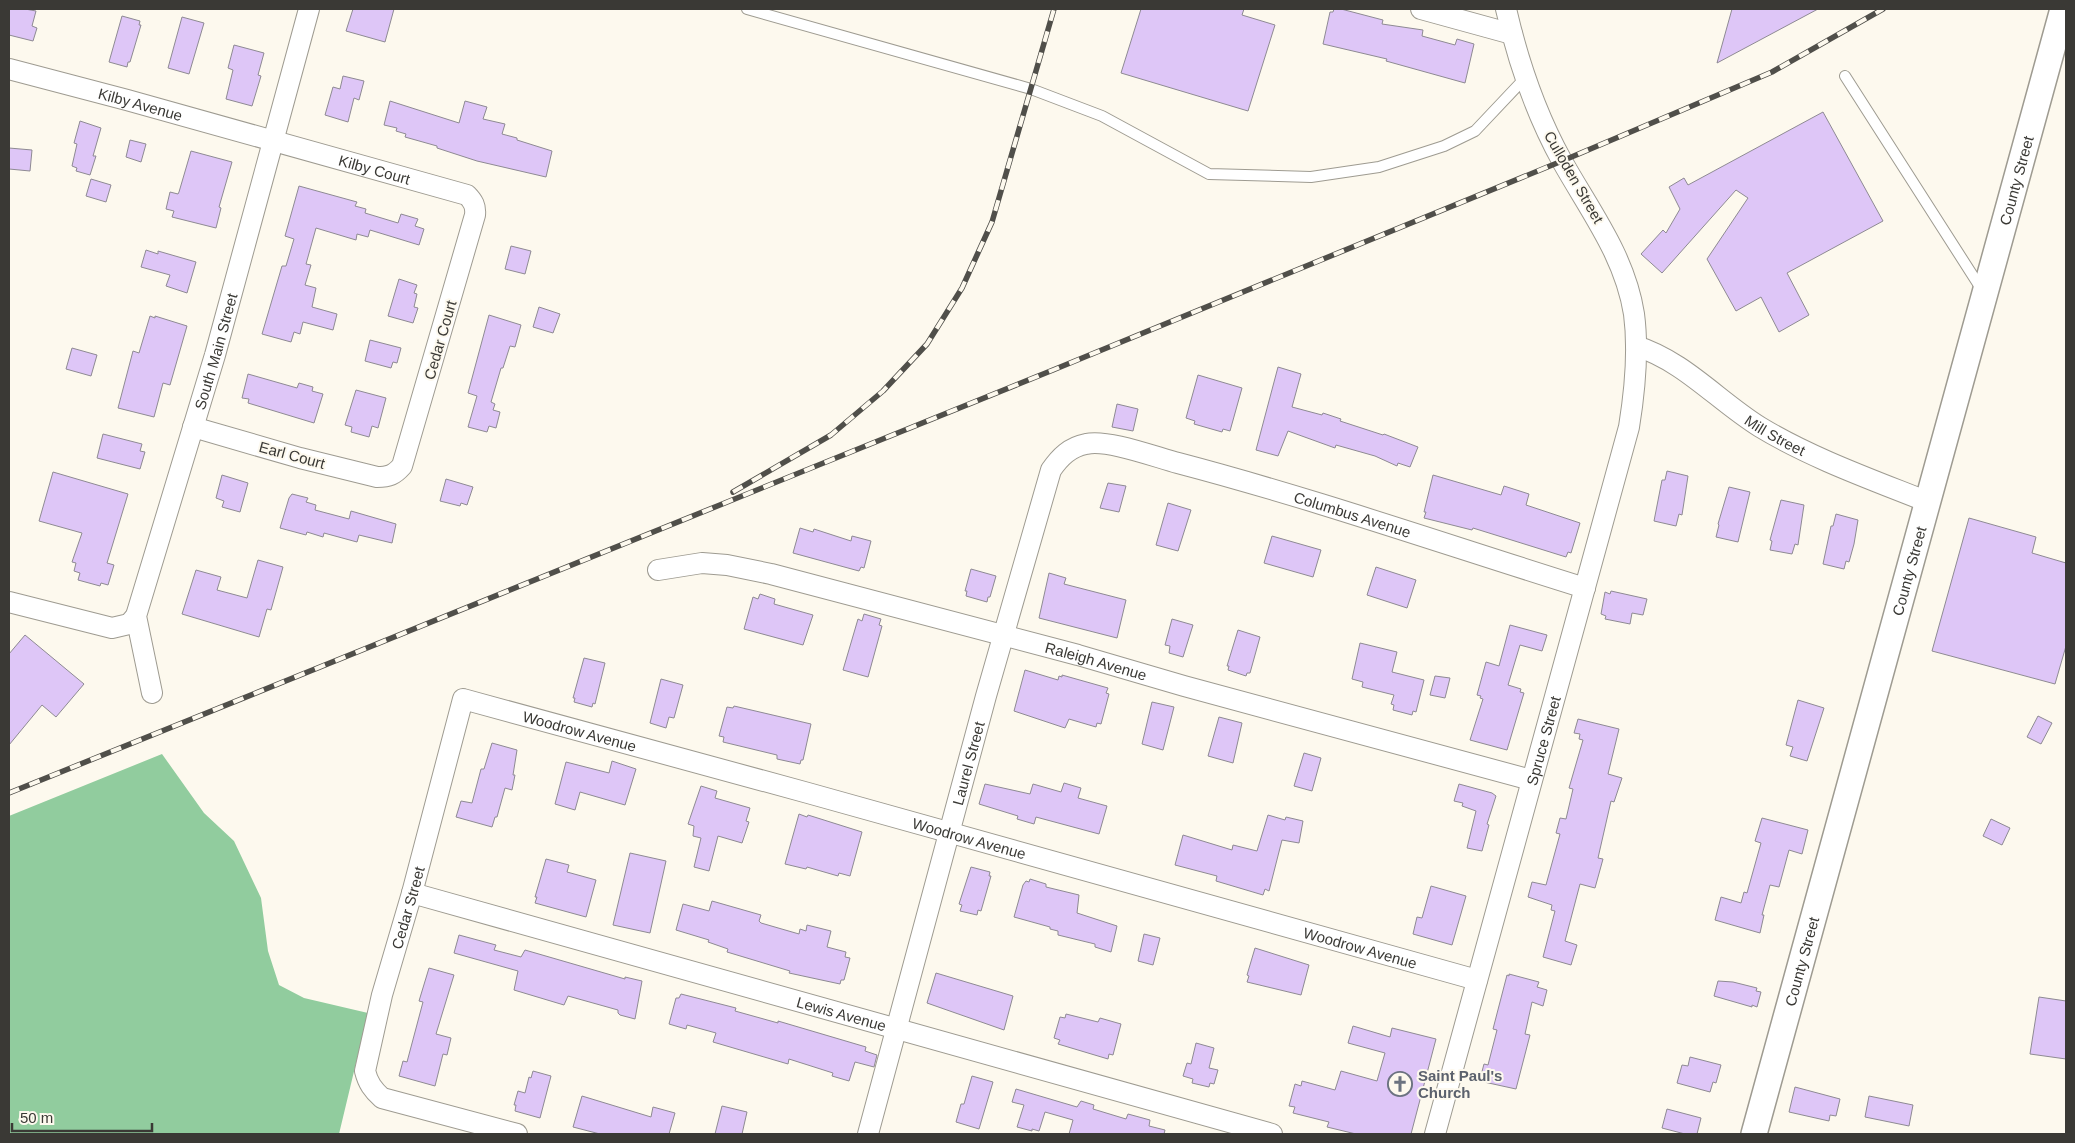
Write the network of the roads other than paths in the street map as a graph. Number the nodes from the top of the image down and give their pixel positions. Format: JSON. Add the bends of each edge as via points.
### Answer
{"nodes":[{"id":1,"x":309,"y":9,"type":"edge"},
{"id":2,"x":747,"y":9,"type":"edge"},
{"id":3,"x":1421,"y":9,"type":"edge"},
{"id":4,"x":1506,"y":9,"type":"edge"},
{"id":5,"x":2063,"y":9,"type":"edge"},
{"id":6,"x":1512,"y":34,"type":"junction"},
{"id":7,"x":9,"y":69,"type":"edge"},
{"id":8,"x":1845,"y":76,"type":"dead end"},
{"id":9,"x":1526,"y":77,"type":"junction"},
{"id":10,"x":272,"y":141,"type":"junction"},
{"id":11,"x":473,"y":201,"type":"joint"},
{"id":12,"x":1985,"y":294,"type":"junction"},
{"id":13,"x":1636,"y":346,"type":"junction"},
{"id":14,"x":193,"y":427,"type":"junction"},
{"id":15,"x":1118,"y":447,"type":"joint"},
{"id":16,"x":392,"y":475,"type":"joint"},
{"id":17,"x":1928,"y":502,"type":"junction"},
{"id":18,"x":658,"y":570,"type":"dead end"},
{"id":19,"x":1585,"y":588,"type":"junction"},
{"id":20,"x":9,"y":602,"type":"edge"},
{"id":21,"x":136,"y":616,"type":"junction"},
{"id":22,"x":1004,"y":635,"type":"junction"},
{"id":23,"x":152,"y":693,"type":"dead end"},
{"id":24,"x":463,"y":698,"type":"joint"},
{"id":25,"x":1531,"y":780,"type":"junction"},
{"id":26,"x":950,"y":832,"type":"junction"},
{"id":27,"x":412,"y":893,"type":"junction"},
{"id":28,"x":1477,"y":980,"type":"junction"},
{"id":29,"x":896,"y":1028,"type":"junction"},
{"id":30,"x":517,"y":1134,"type":"edge"},
{"id":31,"x":868,"y":1134,"type":"edge"},
{"id":32,"x":1272,"y":1134,"type":"edge"},
{"id":33,"x":1435,"y":1134,"type":"edge"},
{"id":34,"x":1754,"y":1134,"type":"edge"}],
"edges":[{"from":1,"to":10,"type":"street","name":"South Main Street"},
{"from":2,"to":9,"type":"lane","via":[[1031,89],[1102,116],[1209,174],[1311,177],[1379,167],[1444,146],[1475,131]]},
{"from":3,"to":6,"type":"street"},
{"from":4,"to":6,"type":"street","name":"Culloden Street"},
{"from":5,"to":12,"type":"street","name":"County Street"},
{"from":6,"to":9,"type":"street","name":"Culloden Street"},
{"from":7,"to":10,"type":"street","name":"Kilby Avenue"},
{"from":8,"to":12,"type":"lane"},
{"from":9,"to":13,"type":"street","name":"Culloden Street","via":[[1562,162],[1613,248],[1634,313]]},
{"from":10,"to":11,"type":"street","name":"Kilby Court","via":[[466,196]]},
{"from":10,"to":14,"type":"street","name":"South Main Street"},
{"from":11,"to":16,"type":"street","name":"Cedar Court","via":[[475,215],[429,378],[402,466]]},
{"from":12,"to":17,"type":"street","name":"County Street"},
{"from":13,"to":17,"type":"street","name":"Mill Street","via":[[1674,362],[1760,427]]},
{"from":13,"to":19,"type":"street","name":"Spruce Street","via":[[1630,427]]},
{"from":14,"to":16,"type":"street","name":"Earl Court","via":[[377,477]]},
{"from":14,"to":21,"type":"street","name":"South Main Street"},
{"from":15,"to":19,"type":"street","name":"Columbus Avenue","via":[[1280,492]]},
{"from":15,"to":22,"type":"street","name":"Laurel Street","via":[[1087,443],[1070,449],[1051,470]]},
{"from":17,"to":34,"type":"street","name":"County Street"},
{"from":18,"to":22,"type":"street","name":"Raleigh Avenue","via":[[702,563],[727,565]]},
{"from":19,"to":25,"type":"street","name":"Spruce Street"},
{"from":20,"to":21,"type":"street","via":[[112,628],[129,624]]},
{"from":21,"to":23,"type":"street","name":"South Main Street"},
{"from":22,"to":25,"type":"street","name":"Raleigh Avenue"},
{"from":22,"to":26,"type":"street","name":"Laurel Street"},
{"from":24,"to":26,"type":"street","name":"Woodrow Avenue"},
{"from":24,"to":27,"type":"street","name":"Cedar Street"},
{"from":25,"to":28,"type":"street","name":"Spruce Street"},
{"from":26,"to":28,"type":"street","name":"Woodrow Avenue"},
{"from":26,"to":29,"type":"street","name":"Laurel Street"},
{"from":27,"to":29,"type":"street","name":"Lewis Avenue"},
{"from":27,"to":30,"type":"street","name":"Cedar Street","via":[[382,995],[365,1071],[367,1080],[382,1098]]},
{"from":28,"to":33,"type":"street","name":"Spruce Street"},
{"from":29,"to":31,"type":"street","name":"Laurel Street"},
{"from":29,"to":32,"type":"street","name":"Lewis Avenue"}]}
